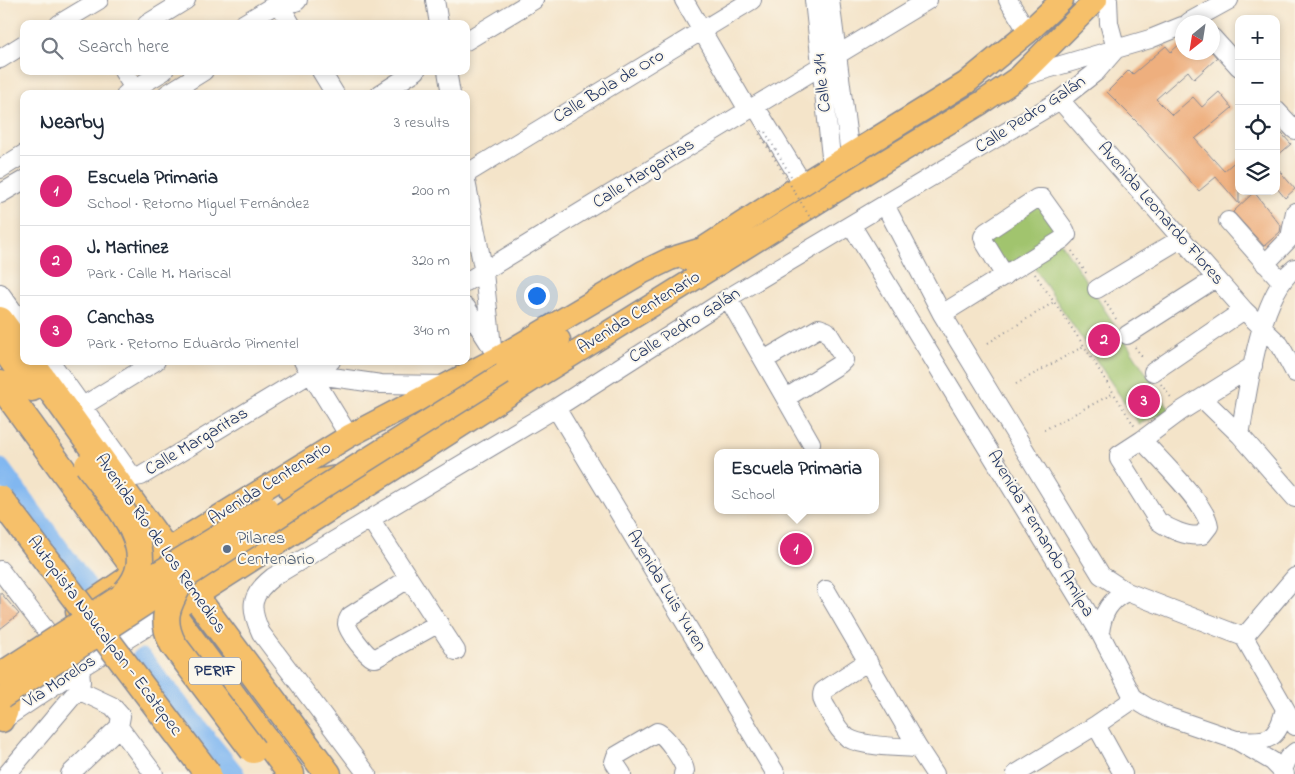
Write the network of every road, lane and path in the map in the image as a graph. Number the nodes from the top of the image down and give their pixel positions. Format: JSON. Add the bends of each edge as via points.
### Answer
{"nodes":[{"id":1,"x":99,"y":0,"type":"edge"},
{"id":2,"x":186,"y":0,"type":"edge"},
{"id":3,"x":435,"y":0,"type":"edge"},
{"id":4,"x":534,"y":0,"type":"edge"},
{"id":5,"x":684,"y":0,"type":"edge"},
{"id":6,"x":752,"y":0,"type":"edge"},
{"id":7,"x":814,"y":0,"type":"edge"},
{"id":8,"x":830,"y":0,"type":"edge"},
{"id":9,"x":928,"y":0,"type":"edge"},
{"id":10,"x":1008,"y":0,"type":"edge"},
{"id":11,"x":1062,"y":0,"type":"edge"},
{"id":12,"x":1096,"y":0,"type":"edge"},
{"id":13,"x":1108,"y":0,"type":"edge"},
{"id":14,"x":1229,"y":0,"type":"edge"},
{"id":15,"x":287,"y":1,"type":"edge"},
{"id":16,"x":85,"y":11,"type":"edge"},
{"id":17,"x":1204,"y":15,"type":"edge"},
{"id":18,"x":67,"y":20,"type":"edge"},
{"id":19,"x":154,"y":20,"type":"edge"},
{"id":20,"x":251,"y":20,"type":"edge"},
{"id":21,"x":287,"y":20,"type":"edge"},
{"id":22,"x":438,"y":20,"type":"edge"},
{"id":23,"x":702,"y":30,"type":"junction"},
{"id":24,"x":1175,"y":30,"type":"edge"},
{"id":25,"x":1028,"y":32,"type":"junction"},
{"id":26,"x":470,"y":39,"type":"edge"},
{"id":27,"x":20,"y":46,"type":"edge"},
{"id":28,"x":1220,"y":46,"type":"edge"},
{"id":29,"x":1116,"y":48,"type":"junction"},
{"id":30,"x":837,"y":55,"type":"junction"},
{"id":31,"x":0,"y":58,"type":"edge"},
{"id":32,"x":1235,"y":63,"type":"edge"},
{"id":33,"x":1060,"y":65,"type":"junction"},
{"id":34,"x":822,"y":66,"type":"junction"},
{"id":35,"x":125,"y":75,"type":"edge"},
{"id":36,"x":158,"y":75,"type":"edge"},
{"id":37,"x":198,"y":75,"type":"edge"},
{"id":38,"x":323,"y":75,"type":"edge"},
{"id":39,"x":410,"y":75,"type":"edge"},
{"id":40,"x":448,"y":75,"type":"edge"},
{"id":41,"x":1019,"y":77,"type":"junction"},
{"id":42,"x":132,"y":90,"type":"edge"},
{"id":43,"x":136,"y":90,"type":"edge"},
{"id":44,"x":173,"y":90,"type":"edge"},
{"id":45,"x":333,"y":90,"type":"edge"},
{"id":46,"x":386,"y":90,"type":"edge"},
{"id":47,"x":450,"y":90,"type":"edge"},
{"id":48,"x":1074,"y":90,"type":"junction"},
{"id":49,"x":1060,"y":100,"type":"junction"},
{"id":50,"x":751,"y":108,"type":"junction"},
{"id":51,"x":1280,"y":114,"type":"edge"},
{"id":52,"x":1294,"y":129,"type":"edge"},
{"id":53,"x":20,"y":156,"type":"edge"},
{"id":54,"x":841,"y":160,"type":"junction"},
{"id":55,"x":0,"y":168,"type":"edge"},
{"id":56,"x":470,"y":172,"type":"edge"},
{"id":57,"x":797,"y":180,"type":"junction"},
{"id":58,"x":20,"y":182,"type":"edge"},
{"id":59,"x":0,"y":194,"type":"edge"},
{"id":60,"x":470,"y":201,"type":"edge"},
{"id":61,"x":839,"y":202,"type":"dead end"},
{"id":62,"x":885,"y":205,"type":"junction"},
{"id":63,"x":1295,"y":212,"type":"edge"},
{"id":64,"x":1228,"y":221,"type":"dead end"},
{"id":65,"x":852,"y":226,"type":"junction"},
{"id":66,"x":1182,"y":238,"type":"junction"},
{"id":67,"x":1026,"y":262,"type":"junction"},
{"id":68,"x":1265,"y":264,"type":"junction"},
{"id":69,"x":1295,"y":268,"type":"edge"},
{"id":70,"x":484,"y":273,"type":"junction"},
{"id":71,"x":1005,"y":276,"type":"junction"},
{"id":72,"x":1216,"y":278,"type":"junction"},
{"id":73,"x":470,"y":280,"type":"edge"},
{"id":74,"x":1282,"y":281,"type":"junction"},
{"id":75,"x":1097,"y":289,"type":"dead end"},
{"id":76,"x":0,"y":293,"type":"edge"},
{"id":77,"x":728,"y":298,"type":"junction"},
{"id":78,"x":1054,"y":302,"type":"junction"},
{"id":79,"x":1244,"y":310,"type":"junction"},
{"id":80,"x":470,"y":314,"type":"edge"},
{"id":81,"x":942,"y":314,"type":"junction"},
{"id":82,"x":16,"y":319,"type":"edge"},
{"id":83,"x":1261,"y":327,"type":"junction"},
{"id":84,"x":1127,"y":335,"type":"dead end"},
{"id":85,"x":20,"y":336,"type":"edge"},
{"id":86,"x":988,"y":343,"type":"dead end"},
{"id":87,"x":0,"y":344,"type":"edge"},
{"id":88,"x":1084,"y":346,"type":"junction"},
{"id":89,"x":497,"y":360,"type":"junction"},
{"id":90,"x":764,"y":360,"type":"junction"},
{"id":91,"x":33,"y":365,"type":"edge"},
{"id":92,"x":53,"y":365,"type":"edge"},
{"id":93,"x":149,"y":365,"type":"edge"},
{"id":94,"x":1253,"y":366,"type":"junction"},
{"id":95,"x":307,"y":367,"type":"edge"},
{"id":96,"x":1153,"y":372,"type":"dead end"},
{"id":97,"x":1295,"y":373,"type":"edge"},
{"id":98,"x":0,"y":384,"type":"edge"},
{"id":99,"x":1016,"y":384,"type":"dead end"},
{"id":100,"x":448,"y":385,"type":"junction"},
{"id":101,"x":1114,"y":393,"type":"junction"},
{"id":102,"x":786,"y":398,"type":"junction"},
{"id":103,"x":1202,"y":398,"type":"junction"},
{"id":104,"x":82,"y":406,"type":"junction"},
{"id":105,"x":556,"y":408,"type":"junction"},
{"id":106,"x":1044,"y":430,"type":"dead end"},
{"id":107,"x":1240,"y":435,"type":"junction"},
{"id":108,"x":349,"y":436,"type":"junction"},
{"id":109,"x":1142,"y":440,"type":"junction"},
{"id":110,"x":811,"y":443,"type":"dead end"},
{"id":111,"x":382,"y":478,"type":"junction"},
{"id":112,"x":1295,"y":498,"type":"edge"},
{"id":113,"x":0,"y":499,"type":"edge"},
{"id":114,"x":371,"y":520,"type":"junction"},
{"id":115,"x":0,"y":524,"type":"edge"},
{"id":116,"x":191,"y":534,"type":"junction"},
{"id":117,"x":166,"y":550,"type":"junction"},
{"id":118,"x":0,"y":570,"type":"edge"},
{"id":119,"x":1100,"y":575,"type":"junction"},
{"id":120,"x":1295,"y":577,"type":"edge"},
{"id":121,"x":408,"y":579,"type":"junction"},
{"id":122,"x":222,"y":580,"type":"junction"},
{"id":123,"x":130,"y":582,"type":"junction"},
{"id":124,"x":189,"y":588,"type":"junction"},
{"id":125,"x":826,"y":590,"type":"dead end"},
{"id":126,"x":1076,"y":592,"type":"junction"},
{"id":127,"x":1127,"y":592,"type":"junction"},
{"id":128,"x":171,"y":612,"type":"junction"},
{"id":129,"x":438,"y":623,"type":"junction"},
{"id":130,"x":48,"y":633,"type":"junction"},
{"id":131,"x":1100,"y":633,"type":"junction"},
{"id":132,"x":1244,"y":637,"type":"junction"},
{"id":133,"x":456,"y":650,"type":"dead end"},
{"id":134,"x":868,"y":661,"type":"junction"},
{"id":135,"x":0,"y":665,"type":"edge"},
{"id":136,"x":80,"y":668,"type":"junction"},
{"id":137,"x":0,"y":674,"type":"edge"},
{"id":138,"x":0,"y":686,"type":"edge"},
{"id":139,"x":78,"y":690,"type":"junction"},
{"id":140,"x":0,"y":698,"type":"edge"},
{"id":141,"x":1134,"y":699,"type":"junction"},
{"id":142,"x":1290,"y":707,"type":"edge"},
{"id":143,"x":1,"y":721,"type":"edge"},
{"id":144,"x":1096,"y":725,"type":"junction"},
{"id":145,"x":1295,"y":726,"type":"edge"},
{"id":146,"x":119,"y":727,"type":"junction"},
{"id":147,"x":1236,"y":740,"type":"junction"},
{"id":148,"x":918,"y":748,"type":"junction"},
{"id":149,"x":1295,"y":752,"type":"edge"},
{"id":150,"x":7,"y":769,"type":"edge"},
{"id":151,"x":1284,"y":772,"type":"edge"},
{"id":152,"x":70,"y":774,"type":"edge"},
{"id":153,"x":154,"y":774,"type":"edge"},
{"id":154,"x":190,"y":774,"type":"edge"},
{"id":155,"x":208,"y":774,"type":"edge"},
{"id":156,"x":272,"y":774,"type":"edge"},
{"id":157,"x":291,"y":774,"type":"edge"},
{"id":158,"x":328,"y":774,"type":"edge"},
{"id":159,"x":368,"y":774,"type":"edge"},
{"id":160,"x":622,"y":774,"type":"edge"},
{"id":161,"x":683,"y":774,"type":"edge"},
{"id":162,"x":776,"y":774,"type":"edge"},
{"id":163,"x":936,"y":774,"type":"edge"},
{"id":164,"x":1016,"y":774,"type":"edge"},
{"id":165,"x":1123,"y":774,"type":"edge"}],
"edges":[{"from":1,"to":16,"type":"street"},
{"from":2,"to":19,"type":"street"},
{"from":3,"to":22,"type":"street"},
{"from":4,"to":26,"type":"street"},
{"from":5,"to":23,"type":"street"},
{"from":6,"to":23,"type":"street","name":"Calle Bola de Oro"},
{"from":7,"to":34,"type":"street","name":"Calle 314"},
{"from":8,"to":30,"type":"street"},
{"from":9,"to":30,"type":"street"},
{"from":10,"to":25,"type":"street"},
{"from":11,"to":25,"type":"main road","name":"Avenida Centenario"},
{"from":12,"to":41,"type":"main road","name":"Avenida Centenario"},
{"from":13,"to":29,"type":"street","via":[[1109,23]]},
{"from":14,"to":17,"type":"street"},
{"from":15,"to":20,"type":"street"},
{"from":15,"to":21,"type":"street"},
{"from":16,"to":18,"type":"street"},
{"from":23,"to":50,"type":"street"},
{"from":23,"to":56,"type":"street","name":"Calle Bola de Oro"},
{"from":24,"to":29,"type":"street"},
{"from":25,"to":54,"type":"main road","name":"Avenida Centenario","via":[[966,82]]},
{"from":27,"to":31,"type":"street"},
{"from":28,"to":32,"type":"street"},
{"from":29,"to":33,"type":"street"},
{"from":29,"to":48,"type":"street","name":"Calle Pedro Galán","via":[[1096,72]]},
{"from":30,"to":54,"type":"street"},
{"from":33,"to":41,"type":"street"},
{"from":33,"to":48,"type":"street","via":[[1068,64],[1077,72]]},
{"from":34,"to":50,"type":"street","name":"Calle Margaritas"},
{"from":34,"to":54,"type":"street","name":"Calle 314"},
{"from":35,"to":42,"type":"street"},
{"from":36,"to":43,"type":"street"},
{"from":37,"to":44,"type":"street"},
{"from":38,"to":45,"type":"street"},
{"from":39,"to":46,"type":"street"},
{"from":40,"to":47,"type":"street"},
{"from":41,"to":111,"type":"main road","name":"Avenida Centenario","via":[[543,373]]},
{"from":48,"to":49,"type":"street","name":"Calle Pedro Galán"},
{"from":49,"to":62,"type":"street","name":"Calle Pedro Galán"},
{"from":49,"to":66,"type":"street","name":"Avenida Leonardo Flores"},
{"from":50,"to":57,"type":"street"},
{"from":50,"to":70,"type":"street","name":"Calle Margaritas"},
{"from":51,"to":52,"type":"street"},
{"from":53,"to":55,"type":"street"},
{"from":54,"to":57,"type":"main road","name":"Avenida Centenario"},
{"from":57,"to":61,"type":"path","bridge":true,"via":[[764,130],[759,133],[812,219]]},
{"from":57,"to":89,"type":"main road","name":"Avenida Centenario","via":[[664,276]]},
{"from":58,"to":59,"type":"street"},
{"from":60,"to":70,"type":"street"},
{"from":62,"to":65,"type":"street","name":"Calle Pedro Galán"},
{"from":62,"to":81,"type":"street","name":"Avenida Fernando Amilpa"},
{"from":63,"to":68,"type":"street","via":[[1290,238]]},
{"from":64,"to":68,"type":"street"},
{"from":65,"to":77,"type":"street","name":"Calle Pedro Galán"},
{"from":65,"to":126,"type":"street","name":"Avenida Fernando Amilpa"},
{"from":66,"to":72,"type":"street","name":"Avenida Leonardo Flores"},
{"from":66,"to":75,"type":"street"},
{"from":67,"to":71,"type":"street"},
{"from":67,"to":71,"type":"street","via":[[1067,235],[1042,198],[1037,198],[983,237]]},
{"from":67,"to":78,"type":"path"},
{"from":68,"to":74,"type":"street"},
{"from":69,"to":74,"type":"street"},
{"from":70,"to":73,"type":"street","name":"Calle Margaritas"},
{"from":70,"to":89,"type":"street"},
{"from":71,"to":81,"type":"street"},
{"from":72,"to":79,"type":"street","name":"Avenida Leonardo Flores"},
{"from":72,"to":84,"type":"street"},
{"from":74,"to":83,"type":"street"},
{"from":76,"to":82,"type":"street"},
{"from":77,"to":90,"type":"street"},
{"from":77,"to":105,"type":"street","name":"Calle Pedro Galán"},
{"from":78,"to":86,"type":"path"},
{"from":78,"to":88,"type":"path"},
{"from":79,"to":83,"type":"street","name":"Avenida Leonardo Flores"},
{"from":79,"to":96,"type":"street"},
{"from":80,"to":89,"type":"street"},
{"from":81,"to":119,"type":"street","name":"Avenida Fernando Amilpa"},
{"from":82,"to":85,"type":"highway"},
{"from":83,"to":94,"type":"street"},
{"from":83,"to":97,"type":"street","name":"Avenida Leonardo Flores","via":[[1280,345]]},
{"from":87,"to":123,"type":"highway","bridge":true,"via":[[130,524],[139,546],[139,565],[134,581]]},
{"from":88,"to":99,"type":"path"},
{"from":88,"to":101,"type":"path"},
{"from":89,"to":100,"type":"main road","name":"Avenida Centenario"},
{"from":89,"to":124,"type":"main road","name":"Avenida Centenario","bridge":true},
{"from":90,"to":102,"type":"street"},
{"from":90,"to":102,"type":"street","via":[[819,328],[827,332],[844,357],[840,364]]},
{"from":91,"to":117,"type":"highway","name":"Avenida Río de Los Remedios","number":"PERIF"},
{"from":92,"to":104,"type":"street","name":"Calle Margaritas"},
{"from":93,"to":104,"type":"street"},
{"from":94,"to":103,"type":"street"},
{"from":94,"to":107,"type":"street"},
{"from":95,"to":100,"type":"street","via":[[381,384]]},
{"from":95,"to":104,"type":"street","name":"Calle Margaritas","via":[[138,477],[130,473]]},
{"from":95,"to":108,"type":"street"},
{"from":98,"to":123,"type":"highway","name":"Avenida Río de Los Remedios","number":"PERIF"},
{"from":100,"to":108,"type":"main road","name":"Avenida Centenario"},
{"from":101,"to":106,"type":"path"},
{"from":101,"to":109,"type":"path"},
{"from":102,"to":110,"type":"street"},
{"from":103,"to":107,"type":"street"},
{"from":103,"to":109,"type":"street"},
{"from":105,"to":114,"type":"street","name":"Calle Pedro Galán"},
{"from":105,"to":162,"type":"street","name":"Avenida Luis Yuren"},
{"from":107,"to":112,"type":"street"},
{"from":108,"to":116,"type":"main road","name":"Avenida Centenario"},
{"from":109,"to":109,"type":"street","via":[[1118,457],[1151,513],[1166,526],[1202,535],[1210,526],[1200,504]]},
{"from":111,"to":122,"type":"main road","name":"Avenida Centenario"},
{"from":111,"to":123,"type":"main road","bridge":true,"via":[[335,477],[290,492]]},
{"from":113,"to":155,"type":"highway","name":"Autopista Naucalpan - Ecatepec","bridge":true},
{"from":114,"to":121,"type":"street"},
{"from":114,"to":159,"type":"street","name":"Calle Pedro Galán","via":[[273,577],[253,600],[253,616],[260,633]]},
{"from":115,"to":154,"type":"highway","name":"Autopista Naucalpan - Ecatepec","bridge":true},
{"from":116,"to":117,"type":"main road","name":"Avenida Centenario"},
{"from":116,"to":122,"type":"main road","via":[[187,554],[192,566],[208,578]]},
{"from":117,"to":123,"type":"main road","name":"Avenida Centenario"},
{"from":117,"to":124,"type":"highway","name":"Avenida Río de Los Remedios","number":"PERIF"},
{"from":118,"to":130,"type":"street"},
{"from":119,"to":126,"type":"street","via":[[1084,590]]},
{"from":119,"to":127,"type":"street","name":"Avenida Fernando Amilpa"},
{"from":120,"to":132,"type":"street"},
{"from":121,"to":129,"type":"street"},
{"from":121,"to":129,"type":"street","via":[[350,616],[347,623],[355,637],[369,656],[376,658]]},
{"from":122,"to":124,"type":"main road","name":"Avenida Centenario"},
{"from":123,"to":128,"type":"highway","name":"Avenida Río de Los Remedios","number":"PERIF"},
{"from":123,"to":130,"type":"main road","name":"Avenida Río de Los Remedios"},
{"from":123,"to":137,"type":"main road","bridge":true},
{"from":124,"to":128,"type":"main road","name":"Avenida Centenario"},
{"from":124,"to":140,"type":"main road","name":"Vía Morelos","bridge":true},
{"from":124,"to":156,"type":"highway","bridge":true,"via":[[170,600],[165,621],[167,633]]},
{"from":124,"to":158,"type":"highway","name":"Avenida Río de Los Remedios","number":"PERIF"},
{"from":125,"to":134,"type":"street"},
{"from":126,"to":131,"type":"street","name":"Avenida Fernando Amilpa"},
{"from":127,"to":131,"type":"street","via":[[1116,597],[1107,609]]},
{"from":127,"to":132,"type":"street","name":"Avenida Fernando Amilpa"},
{"from":128,"to":136,"type":"street","name":"Vía Morelos"},
{"from":128,"to":157,"type":"highway","name":"Avenida Río de Los Remedios","number":"PERIF"},
{"from":129,"to":133,"type":"street"},
{"from":130,"to":135,"type":"main road","name":"Avenida Río de Los Remedios"},
{"from":130,"to":136,"type":"street"},
{"from":131,"to":141,"type":"street","name":"Avenida Fernando Amilpa"},
{"from":132,"to":142,"type":"street"},
{"from":134,"to":148,"type":"street"},
{"from":134,"to":148,"type":"street","via":[[823,691],[822,697],[832,718],[850,739]]},
{"from":136,"to":139,"type":"street"},
{"from":136,"to":143,"type":"street","name":"Vía Morelos"},
{"from":138,"to":143,"type":"main road","via":[[8,703]]},
{"from":139,"to":146,"type":"street","via":[[118,711],[121,716]]},
{"from":139,"to":150,"type":"street"},
{"from":141,"to":144,"type":"street"},
{"from":141,"to":147,"type":"street","via":[[1166,716]]},
{"from":142,"to":145,"type":"street"},
{"from":142,"to":147,"type":"street","via":[[1279,728],[1267,740]]},
{"from":144,"to":164,"type":"street"},
{"from":144,"to":165,"type":"street"},
{"from":146,"to":152,"type":"street"},
{"from":146,"to":153,"type":"street"},
{"from":147,"to":151,"type":"street","via":[[1256,750]]},
{"from":148,"to":163,"type":"street"},
{"from":149,"to":151,"type":"street","via":[[1288,758]]},
{"from":160,"to":161,"type":"street","via":[[614,762],[616,756],[657,732],[684,765]]}]}
